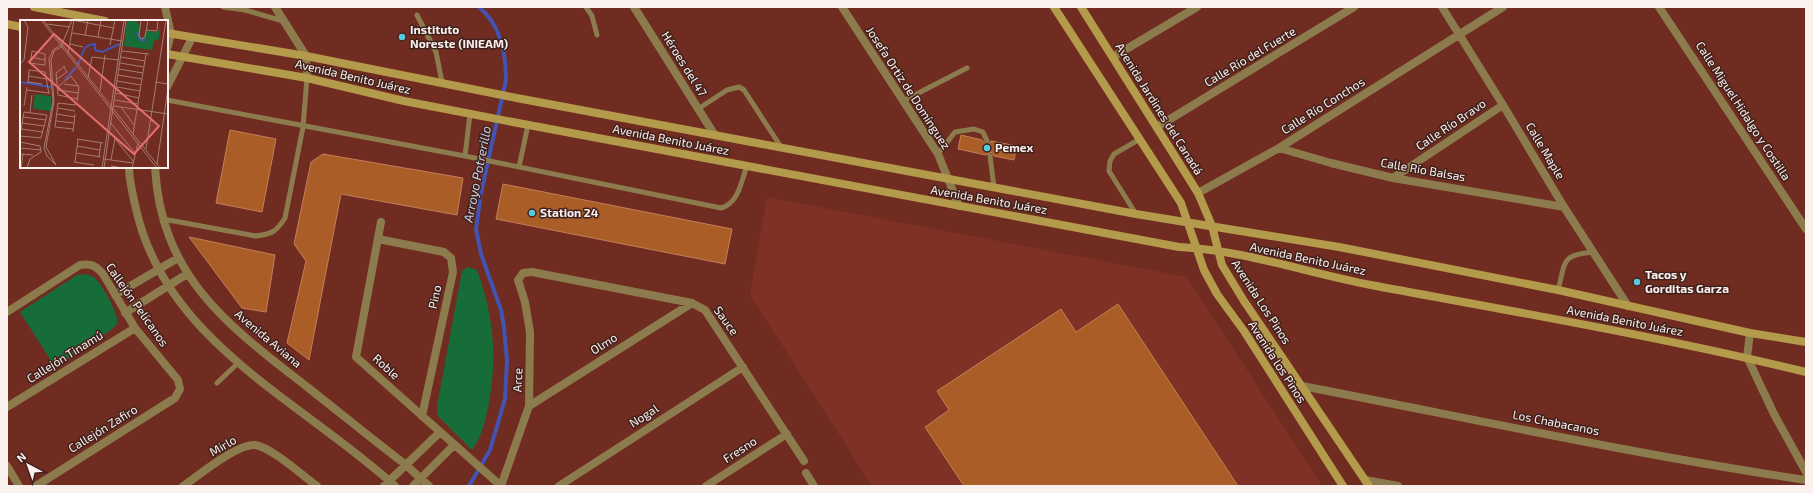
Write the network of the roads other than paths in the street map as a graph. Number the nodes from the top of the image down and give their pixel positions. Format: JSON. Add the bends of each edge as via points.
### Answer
{"nodes":[{"id":1,"x":34,"y":7,"type":"edge"},
{"id":2,"x":165,"y":7,"type":"edge"},
{"id":3,"x":223,"y":7,"type":"edge"},
{"id":4,"x":275,"y":7,"type":"edge"},
{"id":5,"x":586,"y":7,"type":"edge"},
{"id":6,"x":634,"y":7,"type":"edge"},
{"id":7,"x":842,"y":7,"type":"edge"},
{"id":8,"x":1054,"y":7,"type":"edge"},
{"id":9,"x":1081,"y":7,"type":"edge"},
{"id":10,"x":1197,"y":7,"type":"edge"},
{"id":11,"x":1354,"y":7,"type":"edge"},
{"id":12,"x":1442,"y":7,"type":"edge"},
{"id":13,"x":1503,"y":7,"type":"edge"},
{"id":14,"x":1660,"y":7,"type":"edge"},
{"id":15,"x":417,"y":15,"type":"dead end"},
{"id":16,"x":100,"y":20,"type":"edge"},
{"id":17,"x":167,"y":20,"type":"edge"},
{"id":18,"x":283,"y":21,"type":"junction"},
{"id":19,"x":7,"y":24,"type":"edge"},
{"id":20,"x":20,"y":27,"type":"edge"},
{"id":21,"x":169,"y":34,"type":"edge"},
{"id":22,"x":597,"y":35,"type":"dead end"},
{"id":23,"x":1459,"y":35,"type":"junction"},
{"id":24,"x":192,"y":38,"type":"junction"},
{"id":25,"x":168,"y":54,"type":"edge"},
{"id":26,"x":306,"y":56,"type":"junction"},
{"id":27,"x":182,"y":57,"type":"junction"},
{"id":28,"x":1113,"y":57,"type":"junction"},
{"id":29,"x":967,"y":68,"type":"dead end"},
{"id":30,"x":308,"y":78,"type":"junction"},
{"id":31,"x":442,"y":82,"type":"junction"},
{"id":32,"x":168,"y":85,"type":"edge"},
{"id":33,"x":168,"y":100,"type":"edge"},
{"id":34,"x":903,"y":101,"type":"junction"},
{"id":35,"x":1503,"y":105,"type":"junction"},
{"id":36,"x":698,"y":109,"type":"junction"},
{"id":37,"x":470,"y":114,"type":"junction"},
{"id":38,"x":528,"y":125,"type":"junction"},
{"id":39,"x":303,"y":127,"type":"junction"},
{"id":40,"x":1158,"y":128,"type":"junction"},
{"id":41,"x":714,"y":134,"type":"junction"},
{"id":42,"x":1140,"y":139,"type":"junction"},
{"id":43,"x":987,"y":141,"type":"dead end"},
{"id":44,"x":781,"y":147,"type":"junction"},
{"id":45,"x":1279,"y":148,"type":"junction"},
{"id":46,"x":938,"y":154,"type":"junction"},
{"id":47,"x":465,"y":156,"type":"junction"},
{"id":48,"x":990,"y":156,"type":"dead end"},
{"id":49,"x":747,"y":166,"type":"junction"},
{"id":50,"x":519,"y":167,"type":"junction"},
{"id":51,"x":129,"y":168,"type":"edge"},
{"id":52,"x":155,"y":168,"type":"edge"},
{"id":53,"x":947,"y":178,"type":"junction"},
{"id":54,"x":1393,"y":178,"type":"junction"},
{"id":55,"x":994,"y":187,"type":"junction"},
{"id":56,"x":1198,"y":193,"type":"junction"},
{"id":57,"x":959,"y":206,"type":"junction"},
{"id":58,"x":1564,"y":207,"type":"junction"},
{"id":59,"x":1136,"y":214,"type":"junction"},
{"id":60,"x":162,"y":219,"type":"junction"},
{"id":61,"x":381,"y":222,"type":"dead end"},
{"id":62,"x":1189,"y":223,"type":"junction"},
{"id":63,"x":1212,"y":226,"type":"junction"},
{"id":64,"x":1806,"y":229,"type":"edge"},
{"id":65,"x":378,"y":239,"type":"junction"},
{"id":66,"x":1195,"y":248,"type":"junction"},
{"id":67,"x":1217,"y":251,"type":"junction"},
{"id":68,"x":1594,"y":252,"type":"junction"},
{"id":69,"x":178,"y":258,"type":"junction"},
{"id":70,"x":158,"y":269,"type":"junction"},
{"id":71,"x":523,"y":273,"type":"joint"},
{"id":72,"x":188,"y":274,"type":"junction"},
{"id":73,"x":168,"y":286,"type":"junction"},
{"id":74,"x":1558,"y":290,"type":"junction"},
{"id":75,"x":115,"y":295,"type":"junction"},
{"id":76,"x":692,"y":303,"type":"junction"},
{"id":77,"x":1628,"y":306,"type":"junction"},
{"id":78,"x":7,"y":312,"type":"edge"},
{"id":79,"x":125,"y":313,"type":"junction"},
{"id":80,"x":135,"y":328,"type":"junction"},
{"id":81,"x":1750,"y":333,"type":"junction"},
{"id":82,"x":1806,"y":342,"type":"edge"},
{"id":83,"x":1747,"y":357,"type":"junction"},
{"id":84,"x":238,"y":363,"type":"junction"},
{"id":85,"x":1287,"y":365,"type":"joint"},
{"id":86,"x":743,"y":367,"type":"junction"},
{"id":87,"x":1806,"y":372,"type":"edge"},
{"id":88,"x":217,"y":383,"type":"dead end"},
{"id":89,"x":1302,"y":386,"type":"junction"},
{"id":90,"x":180,"y":389,"type":"joint"},
{"id":91,"x":529,"y":406,"type":"junction"},
{"id":92,"x":7,"y":408,"type":"edge"},
{"id":93,"x":422,"y":416,"type":"junction"},
{"id":94,"x":440,"y":432,"type":"junction"},
{"id":95,"x":787,"y":434,"type":"junction"},
{"id":96,"x":454,"y":445,"type":"junction"},
{"id":97,"x":804,"y":461,"type":"dead end"},
{"id":98,"x":406,"y":465,"type":"junction"},
{"id":99,"x":7,"y":466,"type":"edge"},
{"id":100,"x":1806,"y":472,"type":"edge"},
{"id":101,"x":806,"y":473,"type":"dead end"},
{"id":102,"x":421,"y":478,"type":"junction"},
{"id":103,"x":1806,"y":480,"type":"edge"},
{"id":104,"x":1367,"y":483,"type":"edge"},
{"id":105,"x":390,"y":484,"type":"edge"},
{"id":106,"x":20,"y":486,"type":"edge"},
{"id":107,"x":36,"y":486,"type":"edge"},
{"id":108,"x":183,"y":486,"type":"edge"},
{"id":109,"x":317,"y":486,"type":"edge"},
{"id":110,"x":413,"y":486,"type":"edge"},
{"id":111,"x":429,"y":486,"type":"edge"},
{"id":112,"x":501,"y":486,"type":"edge"},
{"id":113,"x":559,"y":486,"type":"edge"},
{"id":114,"x":706,"y":486,"type":"edge"},
{"id":115,"x":814,"y":486,"type":"edge"},
{"id":116,"x":1343,"y":486,"type":"edge"},
{"id":117,"x":1398,"y":486,"type":"edge"}],
"edges":[{"from":1,"to":16,"type":"street"},
{"from":2,"to":17,"type":"street"},
{"from":3,"to":18,"type":"lane","via":[[245,10]]},
{"from":4,"to":18,"type":"street"},
{"from":5,"to":22,"type":"lane","via":[[592,16]]},
{"from":6,"to":36,"type":"street","name":"Héroes del 47"},
{"from":7,"to":34,"type":"street","name":"Josefa Ortiz de Domínguez"},
{"from":8,"to":42,"type":"street"},
{"from":9,"to":28,"type":"street","name":"Avenida Jardines del Canadá"},
{"from":10,"to":28,"type":"street"},
{"from":11,"to":40,"type":"street","name":"Calle Río del Fuerte"},
{"from":12,"to":23,"type":"street","name":"Calle Maple"},
{"from":13,"to":23,"type":"street","name":"Calle Río Conchos"},
{"from":14,"to":64,"type":"street","name":"Calle Miguel Hidalgo y Costilla"},
{"from":15,"to":31,"type":"lane","via":[[436,52]]},
{"from":18,"to":26,"type":"street"},
{"from":19,"to":20,"type":"street"},
{"from":21,"to":24,"type":"street","name":"Avenida Benito Juárez"},
{"from":23,"to":35,"type":"street","name":"Calle Maple"},
{"from":23,"to":45,"type":"street","name":"Calle Río Conchos"},
{"from":24,"to":26,"type":"street","name":"Avenida Benito Juárez"},
{"from":24,"to":27,"type":"street"},
{"from":25,"to":27,"type":"street","name":"Avenida Benito Juárez"},
{"from":26,"to":30,"type":"street"},
{"from":26,"to":31,"type":"street","name":"Avenida Benito Juárez"},
{"from":27,"to":30,"type":"street","name":"Avenida Benito Juárez"},
{"from":27,"to":32,"type":"street"},
{"from":28,"to":40,"type":"street","name":"Avenida Jardines del Canadá"},
{"from":29,"to":34,"type":"lane"},
{"from":30,"to":37,"type":"street","name":"Avenida Benito Juárez"},
{"from":30,"to":39,"type":"lane"},
{"from":31,"to":41,"type":"street","name":"Avenida Benito Juárez"},
{"from":33,"to":39,"type":"lane"},
{"from":34,"to":46,"type":"street","name":"Josefa Ortiz de Domínguez"},
{"from":35,"to":54,"type":"street","name":"Calle Río Bravo"},
{"from":35,"to":58,"type":"street","name":"Calle Maple"},
{"from":36,"to":41,"type":"street","name":"Héroes del 47"},
{"from":36,"to":44,"type":"lane","via":[[727,90],[739,87],[744,90]]},
{"from":37,"to":38,"type":"street","name":"Avenida Benito Juárez"},
{"from":37,"to":47,"type":"lane"},
{"from":38,"to":49,"type":"street","name":"Avenida Benito Juárez"},
{"from":38,"to":50,"type":"lane"},
{"from":39,"to":47,"type":"lane"},
{"from":39,"to":60,"type":"lane","via":[[285,218],[278,230],[268,235],[256,236]]},
{"from":40,"to":56,"type":"street","name":"Avenida Jardines del Canadá"},
{"from":41,"to":44,"type":"street","name":"Avenida Benito Juárez"},
{"from":42,"to":59,"type":"lane","via":[[1114,154],[1109,171]]},
{"from":42,"to":62,"type":"street","via":[[1181,203]]},
{"from":43,"to":46,"type":"lane","via":[[983,132],[974,129],[955,132]]},
{"from":44,"to":53,"type":"street","name":"Avenida Benito Juárez"},
{"from":45,"to":54,"type":"street","name":"Calle Río Balsas"},
{"from":45,"to":56,"type":"street","name":"Calle Río Conchos"},
{"from":46,"to":53,"type":"street","name":"Josefa Ortiz de Domínguez"},
{"from":47,"to":50,"type":"lane"},
{"from":48,"to":55,"type":"lane"},
{"from":49,"to":50,"type":"lane","via":[[735,200],[722,208]]},
{"from":49,"to":57,"type":"street","name":"Avenida Benito Juárez"},
{"from":51,"to":70,"type":"street","via":[[140,228]]},
{"from":52,"to":60,"type":"street","name":"Avenida Aviana","via":[[156,192]]},
{"from":53,"to":55,"type":"street","name":"Avenida Benito Juárez"},
{"from":53,"to":57,"type":"street","name":"Josefa Ortiz de Domínguez"},
{"from":54,"to":58,"type":"street","name":"Calle Río Balsas"},
{"from":55,"to":59,"type":"street","name":"Avenida Benito Juárez"},
{"from":56,"to":63,"type":"street","name":"Avenida Jardines del Canadá"},
{"from":57,"to":66,"type":"street","name":"Avenida Benito Juárez"},
{"from":58,"to":68,"type":"street","name":"Calle Maple"},
{"from":59,"to":62,"type":"street","name":"Avenida Benito Juárez"},
{"from":60,"to":69,"type":"street","name":"Avenida Aviana"},
{"from":61,"to":65,"type":"street","name":"Roble"},
{"from":62,"to":63,"type":"street","name":"Avenida Benito Juárez"},
{"from":62,"to":66,"type":"street","name":"Avenida los Pinos"},
{"from":63,"to":67,"type":"street","name":"Avenida Jardines del Canadá"},
{"from":63,"to":74,"type":"street","name":"Avenida Benito Juárez","via":[[1339,247]]},
{"from":65,"to":93,"type":"street","name":"Roble","via":[[356,357]]},
{"from":65,"to":93,"type":"street","name":"Pino","via":[[444,252],[451,258],[453,272]]},
{"from":66,"to":67,"type":"street","name":"Avenida Benito Juárez"},
{"from":66,"to":116,"type":"street","name":"Avenida los Pinos","via":[[1217,294]]},
{"from":67,"to":83,"type":"street","name":"Avenida Benito Juárez","via":[[1350,281]]},
{"from":67,"to":85,"type":"street","name":"Avenida Los Pinos","via":[[1229,277]]},
{"from":68,"to":74,"type":"lane","via":[[1578,253],[1570,257],[1564,265]]},
{"from":68,"to":77,"type":"street","name":"Calle Maple"},
{"from":69,"to":70,"type":"street"},
{"from":69,"to":72,"type":"street","name":"Avenida Aviana"},
{"from":70,"to":73,"type":"street"},
{"from":70,"to":75,"type":"street"},
{"from":71,"to":76,"type":"street","name":"Sauce","via":[[532,272]]},
{"from":71,"to":91,"type":"street","name":"Arce","via":[[518,280],[530,332]]},
{"from":72,"to":73,"type":"street"},
{"from":72,"to":98,"type":"street","name":"Avenida Aviana","via":[[225,319],[251,343]]},
{"from":73,"to":79,"type":"street"},
{"from":73,"to":84,"type":"street","via":[[209,337]]},
{"from":74,"to":77,"type":"street","name":"Avenida Benito Juárez"},
{"from":75,"to":78,"type":"street","name":"Callejón Pelícanos","via":[[96,266],[80,265]]},
{"from":75,"to":79,"type":"street","name":"Callejón Pelícanos"},
{"from":76,"to":86,"type":"street","name":"Sauce","via":[[705,310]]},
{"from":76,"to":91,"type":"street","name":"Olmo"},
{"from":77,"to":81,"type":"street","name":"Avenida Benito Juárez"},
{"from":79,"to":80,"type":"street","name":"Callejón Pelícanos"},
{"from":80,"to":90,"type":"street","name":"Callejón Pelícanos","via":[[178,380]]},
{"from":80,"to":92,"type":"street","name":"Callejón Tinamú"},
{"from":81,"to":82,"type":"street","name":"Avenida Benito Juárez"},
{"from":81,"to":83,"type":"street"},
{"from":83,"to":87,"type":"street","name":"Avenida Benito Juárez"},
{"from":83,"to":100,"type":"street"},
{"from":84,"to":88,"type":"lane"},
{"from":84,"to":105,"type":"street"},
{"from":85,"to":89,"type":"street","name":"Avenida los Pinos"},
{"from":86,"to":95,"type":"street","name":"Sauce"},
{"from":86,"to":113,"type":"street","name":"Nogal"},
{"from":89,"to":103,"type":"street","name":"Los Chabacanos","via":[[1739,470]]},
{"from":89,"to":104,"type":"street","name":"Avenida los Pinos"},
{"from":90,"to":107,"type":"street","name":"Callejón Zafiro","via":[[175,398]]},
{"from":91,"to":112,"type":"street","name":"Arce"},
{"from":93,"to":94,"type":"street","name":"Roble"},
{"from":94,"to":96,"type":"street","name":"Roble"},
{"from":94,"to":98,"type":"street"},
{"from":95,"to":97,"type":"street","name":"Sauce"},
{"from":95,"to":114,"type":"street","name":"Fresno"},
{"from":96,"to":102,"type":"street"},
{"from":96,"to":112,"type":"street","name":"Roble"},
{"from":98,"to":102,"type":"street","name":"Avenida Aviana"},
{"from":98,"to":105,"type":"street"},
{"from":99,"to":106,"type":"street"},
{"from":101,"to":115,"type":"street"},
{"from":102,"to":110,"type":"street"},
{"from":102,"to":111,"type":"street","name":"Avenida Aviana"},
{"from":104,"to":117,"type":"street"},
{"from":108,"to":109,"type":"street","name":"Mirlo","via":[[232,453],[255,445],[267,450]]}]}
